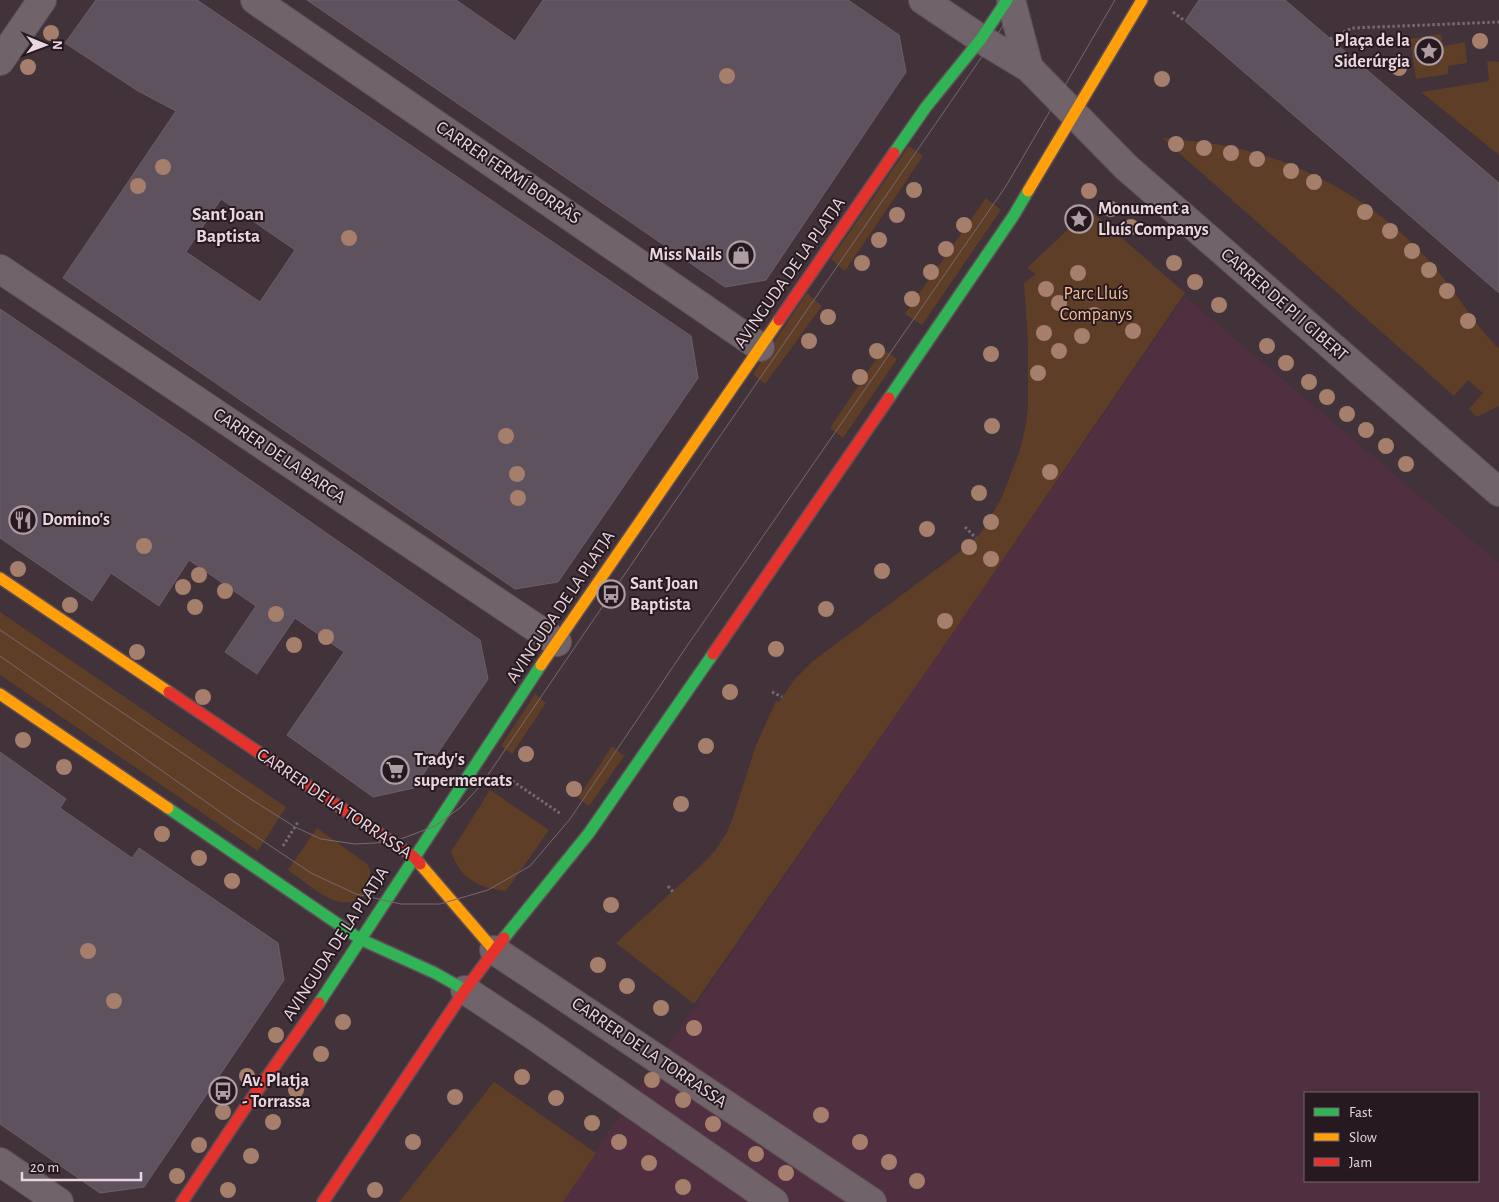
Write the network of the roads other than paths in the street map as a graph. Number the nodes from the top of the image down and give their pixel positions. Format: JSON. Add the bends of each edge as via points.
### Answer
{"nodes":[{"id":1,"x":42,"y":0,"type":"edge"},
{"id":2,"x":255,"y":0,"type":"edge"},
{"id":3,"x":923,"y":0,"type":"edge"},
{"id":4,"x":1007,"y":0,"type":"edge"},
{"id":5,"x":1011,"y":0,"type":"edge"},
{"id":6,"x":1142,"y":0,"type":"edge"},
{"id":7,"x":980,"y":39,"type":"junction"},
{"id":8,"x":0,"y":61,"type":"edge"},
{"id":9,"x":1029,"y":68,"type":"junction"},
{"id":10,"x":1074,"y":114,"type":"junction"},
{"id":11,"x":0,"y":269,"type":"edge"},
{"id":12,"x":760,"y":347,"type":"junction"},
{"id":13,"x":1499,"y":492,"type":"edge"},
{"id":14,"x":0,"y":578,"type":"edge"},
{"id":15,"x":557,"y":642,"type":"junction"},
{"id":16,"x":0,"y":694,"type":"edge"},
{"id":17,"x":414,"y":857,"type":"junction"},
{"id":18,"x":360,"y":939,"type":"junction"},
{"id":19,"x":494,"y":950,"type":"junction"},
{"id":20,"x":465,"y":990,"type":"junction"},
{"id":21,"x":0,"y":1162,"type":"edge"},
{"id":22,"x":59,"y":1202,"type":"edge"},
{"id":23,"x":182,"y":1202,"type":"edge"},
{"id":24,"x":323,"y":1202,"type":"edge"},
{"id":25,"x":774,"y":1202,"type":"edge"},
{"id":26,"x":872,"y":1202,"type":"edge"}],
"edges":[{"from":1,"to":8,"type":"street"},
{"from":2,"to":12,"type":"street","name":"CARRER FERMÍ BORRÀS"},
{"from":3,"to":7,"type":"street","name":"CARRER DE PI I GIBERT"},
{"from":4,"to":7,"type":"street","name":"AVINGUDA DE LA PLATJA"},
{"from":5,"to":9,"type":"street"},
{"from":6,"to":10,"type":"street"},
{"from":7,"to":9,"type":"street","name":"CARRER DE PI I GIBERT"},
{"from":7,"to":12,"type":"street","name":"AVINGUDA DE LA PLATJA","via":[[926,107]]},
{"from":9,"to":10,"type":"street","name":"CARRER DE PI I GIBERT"},
{"from":10,"to":13,"type":"street","name":"CARRER DE PI I GIBERT","via":[[1126,167]]},
{"from":10,"to":19,"type":"street","via":[[1014,215],[594,825]]},
{"from":11,"to":15,"type":"street","name":"CARRER DE LA BARCA"},
{"from":12,"to":15,"type":"street","name":"AVINGUDA DE LA PLATJA"},
{"from":14,"to":17,"type":"street","name":"CARRER DE LA TORRASSA"},
{"from":15,"to":17,"type":"street","name":"AVINGUDA DE LA PLATJA"},
{"from":16,"to":18,"type":"street"},
{"from":17,"to":18,"type":"street","name":"AVINGUDA DE LA PLATJA"},
{"from":17,"to":19,"type":"street","name":"CARRER DE LA TORRASSA"},
{"from":18,"to":20,"type":"street"},
{"from":18,"to":23,"type":"street","name":"AVINGUDA DE LA PLATJA"},
{"from":19,"to":20,"type":"street"},
{"from":19,"to":26,"type":"street","name":"CARRER DE LA TORRASSA"},
{"from":20,"to":24,"type":"street"},
{"from":20,"to":25,"type":"street"},
{"from":21,"to":22,"type":"street"}]}
